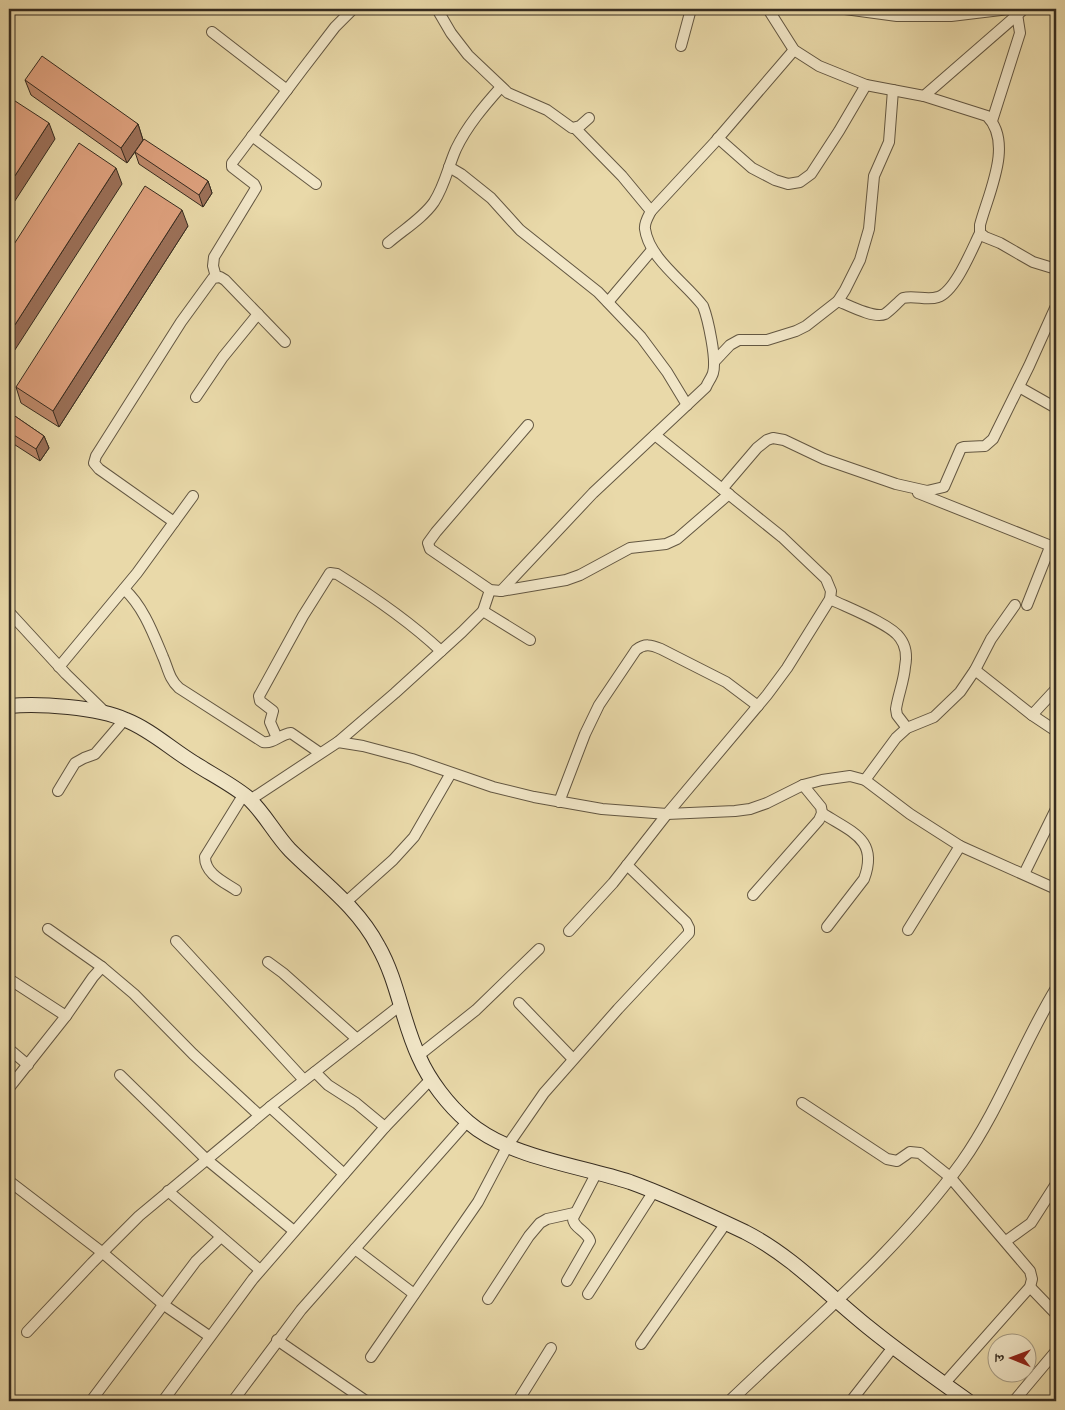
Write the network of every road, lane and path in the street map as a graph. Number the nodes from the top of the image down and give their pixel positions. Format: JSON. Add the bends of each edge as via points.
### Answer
{"nodes":[{"id":1,"x":352,"y":9,"type":"edge"},
{"id":2,"x":437,"y":9,"type":"edge"},
{"id":3,"x":691,"y":9,"type":"edge"},
{"id":4,"x":768,"y":9,"type":"edge"},
{"id":5,"x":845,"y":9,"type":"edge"},
{"id":6,"x":1017,"y":11,"type":"edge"},
{"id":7,"x":212,"y":32,"type":"dead end"},
{"id":8,"x":681,"y":46,"type":"dead end"},
{"id":9,"x":794,"y":50,"type":"junction"},
{"id":10,"x":866,"y":85,"type":"junction"},
{"id":11,"x":501,"y":87,"type":"junction"},
{"id":12,"x":287,"y":90,"type":"junction"},
{"id":13,"x":893,"y":90,"type":"junction"},
{"id":14,"x":924,"y":96,"type":"junction"},
{"id":15,"x":589,"y":118,"type":"dead end"},
{"id":16,"x":992,"y":121,"type":"junction"},
{"id":17,"x":575,"y":128,"type":"junction"},
{"id":18,"x":252,"y":136,"type":"junction"},
{"id":19,"x":718,"y":138,"type":"junction"},
{"id":20,"x":450,"y":168,"type":"junction"},
{"id":21,"x":316,"y":184,"type":"dead end"},
{"id":22,"x":651,"y":211,"type":"junction"},
{"id":23,"x":980,"y":233,"type":"junction"},
{"id":24,"x":388,"y":243,"type":"dead end"},
{"id":25,"x":652,"y":250,"type":"junction"},
{"id":26,"x":1056,"y":269,"type":"edge"},
{"id":27,"x":216,"y":277,"type":"junction"},
{"id":28,"x":838,"y":301,"type":"junction"},
{"id":29,"x":608,"y":302,"type":"junction"},
{"id":30,"x":1056,"y":306,"type":"edge"},
{"id":31,"x":258,"y":314,"type":"junction"},
{"id":32,"x":285,"y":342,"type":"dead end"},
{"id":33,"x":714,"y":362,"type":"junction"},
{"id":34,"x":1019,"y":387,"type":"junction"},
{"id":35,"x":196,"y":397,"type":"dead end"},
{"id":36,"x":687,"y":405,"type":"junction"},
{"id":37,"x":1056,"y":408,"type":"edge"},
{"id":38,"x":528,"y":425,"type":"dead end"},
{"id":39,"x":655,"y":435,"type":"junction"},
{"id":40,"x":896,"y":484,"type":"junction"},
{"id":41,"x":725,"y":492,"type":"junction"},
{"id":42,"x":193,"y":496,"type":"dead end"},
{"id":43,"x":174,"y":522,"type":"junction"},
{"id":44,"x":1053,"y":547,"type":"edge"},
{"id":45,"x":124,"y":589,"type":"junction"},
{"id":46,"x":496,"y":591,"type":"junction"},
{"id":47,"x":830,"y":599,"type":"junction"},
{"id":48,"x":1015,"y":605,"type":"dead end"},
{"id":49,"x":1027,"y":605,"type":"dead end"},
{"id":50,"x":482,"y":611,"type":"junction"},
{"id":51,"x":9,"y":612,"type":"edge"},
{"id":52,"x":530,"y":640,"type":"dead end"},
{"id":53,"x":441,"y":652,"type":"junction"},
{"id":54,"x":60,"y":667,"type":"junction"},
{"id":55,"x":975,"y":670,"type":"junction"},
{"id":56,"x":1056,"y":689,"type":"edge"},
{"id":57,"x":9,"y":706,"type":"edge"},
{"id":58,"x":758,"y":706,"type":"junction"},
{"id":59,"x":105,"y":712,"type":"junction"},
{"id":60,"x":1032,"y":715,"type":"junction"},
{"id":61,"x":125,"y":719,"type":"junction"},
{"id":62,"x":907,"y":728,"type":"junction"},
{"id":63,"x":1056,"y":731,"type":"edge"},
{"id":64,"x":277,"y":738,"type":"junction"},
{"id":65,"x":338,"y":742,"type":"junction"},
{"id":66,"x":320,"y":753,"type":"junction"},
{"id":67,"x":451,"y":773,"type":"junction"},
{"id":68,"x":865,"y":780,"type":"junction"},
{"id":69,"x":803,"y":785,"type":"junction"},
{"id":70,"x":58,"y":791,"type":"dead end"},
{"id":71,"x":247,"y":797,"type":"junction"},
{"id":72,"x":559,"y":802,"type":"junction"},
{"id":73,"x":1056,"y":809,"type":"edge"},
{"id":74,"x":822,"y":813,"type":"junction"},
{"id":75,"x":667,"y":814,"type":"junction"},
{"id":76,"x":960,"y":846,"type":"junction"},
{"id":77,"x":627,"y":865,"type":"junction"},
{"id":78,"x":1024,"y":874,"type":"junction"},
{"id":79,"x":1056,"y":889,"type":"edge"},
{"id":80,"x":236,"y":890,"type":"dead end"},
{"id":81,"x":753,"y":895,"type":"dead end"},
{"id":82,"x":346,"y":902,"type":"junction"},
{"id":83,"x":827,"y":928,"type":"dead end"},
{"id":84,"x":48,"y":929,"type":"dead end"},
{"id":85,"x":908,"y":930,"type":"dead end"},
{"id":86,"x":569,"y":931,"type":"dead end"},
{"id":87,"x":176,"y":941,"type":"dead end"},
{"id":88,"x":538,"y":949,"type":"dead end"},
{"id":89,"x":268,"y":962,"type":"dead end"},
{"id":90,"x":102,"y":967,"type":"junction"},
{"id":91,"x":9,"y":979,"type":"edge"},
{"id":92,"x":1056,"y":989,"type":"edge"},
{"id":93,"x":519,"y":1003,"type":"dead end"},
{"id":94,"x":402,"y":1004,"type":"junction"},
{"id":95,"x":66,"y":1016,"type":"junction"},
{"id":96,"x":356,"y":1039,"type":"junction"},
{"id":97,"x":9,"y":1049,"type":"edge"},
{"id":98,"x":418,"y":1056,"type":"junction"},
{"id":99,"x":574,"y":1059,"type":"junction"},
{"id":100,"x":28,"y":1066,"type":"junction"},
{"id":101,"x":315,"y":1072,"type":"junction"},
{"id":102,"x":120,"y":1075,"type":"dead end"},
{"id":103,"x":432,"y":1078,"type":"junction"},
{"id":104,"x":304,"y":1080,"type":"junction"},
{"id":105,"x":9,"y":1088,"type":"edge"},
{"id":106,"x":802,"y":1103,"type":"dead end"},
{"id":107,"x":270,"y":1106,"type":"junction"},
{"id":108,"x":259,"y":1115,"type":"junction"},
{"id":109,"x":468,"y":1122,"type":"junction"},
{"id":110,"x":385,"y":1127,"type":"junction"},
{"id":111,"x":508,"y":1145,"type":"junction"},
{"id":112,"x":206,"y":1159,"type":"junction"},
{"id":113,"x":597,"y":1172,"type":"junction"},
{"id":114,"x":344,"y":1174,"type":"junction"},
{"id":115,"x":950,"y":1177,"type":"junction"},
{"id":116,"x":9,"y":1181,"type":"edge"},
{"id":117,"x":1056,"y":1184,"type":"edge"},
{"id":118,"x":168,"y":1191,"type":"junction"},
{"id":119,"x":654,"y":1191,"type":"junction"},
{"id":120,"x":574,"y":1212,"type":"junction"},
{"id":121,"x":726,"y":1223,"type":"junction"},
{"id":122,"x":294,"y":1231,"type":"junction"},
{"id":123,"x":221,"y":1237,"type":"junction"},
{"id":124,"x":1006,"y":1241,"type":"junction"},
{"id":125,"x":355,"y":1249,"type":"junction"},
{"id":126,"x":103,"y":1253,"type":"junction"},
{"id":127,"x":260,"y":1270,"type":"junction"},
{"id":128,"x":567,"y":1281,"type":"dead end"},
{"id":129,"x":1030,"y":1287,"type":"junction"},
{"id":130,"x":414,"y":1294,"type":"junction"},
{"id":131,"x":588,"y":1294,"type":"dead end"},
{"id":132,"x":488,"y":1299,"type":"dead end"},
{"id":133,"x":837,"y":1301,"type":"junction"},
{"id":134,"x":164,"y":1304,"type":"junction"},
{"id":135,"x":1056,"y":1314,"type":"edge"},
{"id":136,"x":27,"y":1332,"type":"dead end"},
{"id":137,"x":209,"y":1336,"type":"junction"},
{"id":138,"x":277,"y":1340,"type":"junction"},
{"id":139,"x":641,"y":1344,"type":"dead end"},
{"id":140,"x":894,"y":1346,"type":"junction"},
{"id":141,"x":551,"y":1348,"type":"dead end"},
{"id":142,"x":1056,"y":1350,"type":"edge"},
{"id":143,"x":371,"y":1357,"type":"dead end"},
{"id":144,"x":944,"y":1384,"type":"junction"},
{"id":145,"x":91,"y":1401,"type":"edge"},
{"id":146,"x":163,"y":1401,"type":"edge"},
{"id":147,"x":233,"y":1401,"type":"edge"},
{"id":148,"x":366,"y":1401,"type":"edge"},
{"id":149,"x":518,"y":1401,"type":"edge"},
{"id":150,"x":730,"y":1401,"type":"edge"},
{"id":151,"x":850,"y":1401,"type":"edge"},
{"id":152,"x":968,"y":1401,"type":"edge"},
{"id":153,"x":1014,"y":1401,"type":"edge"}],
"edges":[{"from":1,"to":12,"type":"street"},
{"from":2,"to":11,"type":"street","via":[[468,55]]},
{"from":3,"to":8,"type":"street"},
{"from":4,"to":9,"type":"street"},
{"from":5,"to":6,"type":"street","via":[[897,16]]},
{"from":6,"to":14,"type":"street"},
{"from":6,"to":16,"type":"street","via":[[1020,33]]},
{"from":7,"to":12,"type":"street"},
{"from":9,"to":10,"type":"street","via":[[819,66]]},
{"from":9,"to":19,"type":"street"},
{"from":10,"to":13,"type":"street"},
{"from":10,"to":19,"type":"street","via":[[811,174],[800,182],[788,184],[752,168]]},
{"from":11,"to":17,"type":"street"},
{"from":11,"to":20,"type":"street","via":[[466,132],[452,157]]},
{"from":12,"to":18,"type":"street"},
{"from":13,"to":14,"type":"street"},
{"from":13,"to":28,"type":"street","via":[[889,142],[874,176],[869,229],[860,260]]},
{"from":14,"to":16,"type":"street","via":[[987,116]]},
{"from":15,"to":17,"type":"street"},
{"from":16,"to":23,"type":"street","via":[[1000,146],[999,159]]},
{"from":17,"to":22,"type":"street"},
{"from":18,"to":21,"type":"street"},
{"from":18,"to":27,"type":"street","via":[[232,165],[254,184],[256,190],[214,257]]},
{"from":19,"to":22,"type":"street"},
{"from":20,"to":24,"type":"street","via":[[433,204]]},
{"from":20,"to":29,"type":"street","via":[[490,198],[520,230]]},
{"from":22,"to":25,"type":"street","via":[[644,228]]},
{"from":23,"to":26,"type":"street","via":[[1033,262]]},
{"from":23,"to":28,"type":"street","via":[[947,293],[939,298],[903,298],[880,316]]},
{"from":25,"to":29,"type":"street"},
{"from":25,"to":33,"type":"street","via":[[704,306]]},
{"from":27,"to":31,"type":"street","via":[[225,280]]},
{"from":27,"to":43,"type":"street","via":[[181,322],[94,460],[99,469]]},
{"from":28,"to":33,"type":"street","via":[[796,331],[767,340],[734,342]]},
{"from":29,"to":36,"type":"street","via":[[641,337]]},
{"from":30,"to":34,"type":"street"},
{"from":31,"to":32,"type":"street"},
{"from":31,"to":35,"type":"street"},
{"from":33,"to":36,"type":"street","via":[[713,374],[706,386]]},
{"from":34,"to":37,"type":"street"},
{"from":34,"to":40,"type":"street","via":[[993,439],[985,446],[961,448],[944,487],[927,491]]},
{"from":36,"to":39,"type":"street"},
{"from":38,"to":46,"type":"street","via":[[428,543],[430,549]]},
{"from":39,"to":41,"type":"street"},
{"from":39,"to":46,"type":"street"},
{"from":40,"to":41,"type":"street","via":[[824,460],[784,440],[773,438],[757,448]]},
{"from":40,"to":44,"type":"street"},
{"from":41,"to":46,"type":"street","via":[[677,539],[666,544],[630,548],[566,580]]},
{"from":41,"to":47,"type":"street","via":[[782,536],[826,579],[831,591]]},
{"from":42,"to":43,"type":"street"},
{"from":43,"to":45,"type":"street"},
{"from":44,"to":49,"type":"street"},
{"from":45,"to":54,"type":"street"},
{"from":45,"to":64,"type":"street","via":[[139,605],[174,683],[263,742],[269,743]]},
{"from":46,"to":50,"type":"street"},
{"from":47,"to":58,"type":"street","via":[[787,668]]},
{"from":47,"to":62,"type":"street","via":[[874,620],[901,638],[906,653],[905,668],[896,708]]},
{"from":48,"to":55,"type":"street","via":[[991,639]]},
{"from":50,"to":52,"type":"street"},
{"from":50,"to":53,"type":"street"},
{"from":51,"to":54,"type":"street"},
{"from":53,"to":64,"type":"street","via":[[381,602],[337,574],[330,573],[260,696],[260,701],[273,711],[270,722]]},
{"from":53,"to":65,"type":"street"},
{"from":54,"to":59,"type":"street"},
{"from":55,"to":60,"type":"street"},
{"from":55,"to":62,"type":"street","via":[[960,692],[934,717]]},
{"from":56,"to":60,"type":"street"},
{"from":57,"to":59,"type":"main road"},
{"from":58,"to":72,"type":"street","via":[[710,673],[661,649],[641,646],[599,705]]},
{"from":58,"to":75,"type":"street"},
{"from":59,"to":61,"type":"main road"},
{"from":60,"to":63,"type":"street"},
{"from":61,"to":70,"type":"street","via":[[95,754],[75,764]]},
{"from":61,"to":71,"type":"main road","via":[[147,730]]},
{"from":62,"to":68,"type":"street"},
{"from":64,"to":66,"type":"street","via":[[292,733]]},
{"from":65,"to":66,"type":"street"},
{"from":65,"to":67,"type":"street","via":[[412,759]]},
{"from":66,"to":71,"type":"street"},
{"from":67,"to":72,"type":"street","via":[[493,787]]},
{"from":67,"to":82,"type":"street","via":[[414,837]]},
{"from":68,"to":69,"type":"street","via":[[836,777]]},
{"from":68,"to":76,"type":"street"},
{"from":69,"to":74,"type":"street","via":[[821,807]]},
{"from":69,"to":75,"type":"street","via":[[750,809]]},
{"from":71,"to":80,"type":"street","via":[[205,857],[206,866],[212,874]]},
{"from":71,"to":82,"type":"main road","via":[[290,850]]},
{"from":72,"to":75,"type":"street"},
{"from":73,"to":78,"type":"street"},
{"from":74,"to":81,"type":"street"},
{"from":74,"to":83,"type":"street","via":[[859,838],[869,854],[864,879]]},
{"from":75,"to":77,"type":"street"},
{"from":76,"to":78,"type":"street"},
{"from":76,"to":85,"type":"street"},
{"from":77,"to":86,"type":"street"},
{"from":77,"to":99,"type":"street","via":[[686,922],[689,933]]},
{"from":78,"to":79,"type":"street"},
{"from":82,"to":94,"type":"main road","via":[[380,948]]},
{"from":84,"to":90,"type":"street"},
{"from":87,"to":104,"type":"street"},
{"from":88,"to":98,"type":"street","via":[[476,1010]]},
{"from":89,"to":96,"type":"street"},
{"from":90,"to":95,"type":"street"},
{"from":90,"to":108,"type":"street"},
{"from":91,"to":95,"type":"street"},
{"from":92,"to":115,"type":"street","via":[[988,1120]]},
{"from":93,"to":99,"type":"street"},
{"from":94,"to":96,"type":"street"},
{"from":94,"to":98,"type":"main road"},
{"from":95,"to":100,"type":"street"},
{"from":96,"to":101,"type":"street"},
{"from":97,"to":100,"type":"street"},
{"from":98,"to":103,"type":"main road"},
{"from":99,"to":111,"type":"street","via":[[544,1092]]},
{"from":100,"to":105,"type":"street"},
{"from":101,"to":104,"type":"street"},
{"from":101,"to":110,"type":"street"},
{"from":102,"to":112,"type":"street"},
{"from":103,"to":109,"type":"main road"},
{"from":103,"to":110,"type":"street"},
{"from":104,"to":107,"type":"street"},
{"from":106,"to":115,"type":"street","via":[[887,1159],[897,1161],[910,1152],[920,1153]]},
{"from":107,"to":108,"type":"street"},
{"from":107,"to":114,"type":"street"},
{"from":108,"to":112,"type":"street"},
{"from":109,"to":111,"type":"main road"},
{"from":109,"to":125,"type":"street"},
{"from":110,"to":114,"type":"street"},
{"from":111,"to":113,"type":"main road"},
{"from":111,"to":130,"type":"street","via":[[478,1202]]},
{"from":112,"to":118,"type":"street"},
{"from":112,"to":122,"type":"street"},
{"from":113,"to":119,"type":"main road"},
{"from":113,"to":120,"type":"street"},
{"from":114,"to":122,"type":"street"},
{"from":115,"to":124,"type":"street"},
{"from":115,"to":133,"type":"street","via":[[925,1210]]},
{"from":116,"to":126,"type":"street"},
{"from":117,"to":124,"type":"street","via":[[1031,1223]]},
{"from":118,"to":123,"type":"street"},
{"from":118,"to":126,"type":"street"},
{"from":119,"to":121,"type":"main road"},
{"from":119,"to":131,"type":"street"},
{"from":120,"to":128,"type":"street","via":[[572,1221],[590,1241]]},
{"from":120,"to":132,"type":"street","via":[[540,1223]]},
{"from":121,"to":133,"type":"main road","via":[[767,1244]]},
{"from":121,"to":139,"type":"street"},
{"from":122,"to":127,"type":"street"},
{"from":123,"to":127,"type":"street"},
{"from":123,"to":134,"type":"street","via":[[196,1261]]},
{"from":124,"to":129,"type":"street","via":[[1030,1271]]},
{"from":125,"to":130,"type":"street"},
{"from":125,"to":138,"type":"street"},
{"from":126,"to":134,"type":"street"},
{"from":126,"to":136,"type":"street"},
{"from":127,"to":137,"type":"street"},
{"from":129,"to":135,"type":"street"},
{"from":129,"to":144,"type":"street"},
{"from":130,"to":143,"type":"street"},
{"from":133,"to":140,"type":"main road"},
{"from":133,"to":150,"type":"street"},
{"from":134,"to":137,"type":"street"},
{"from":134,"to":145,"type":"street"},
{"from":137,"to":146,"type":"street"},
{"from":138,"to":147,"type":"street"},
{"from":138,"to":148,"type":"street"},
{"from":140,"to":144,"type":"main road"},
{"from":140,"to":151,"type":"street"},
{"from":141,"to":149,"type":"street"},
{"from":142,"to":153,"type":"street"},
{"from":144,"to":152,"type":"main road"}]}
